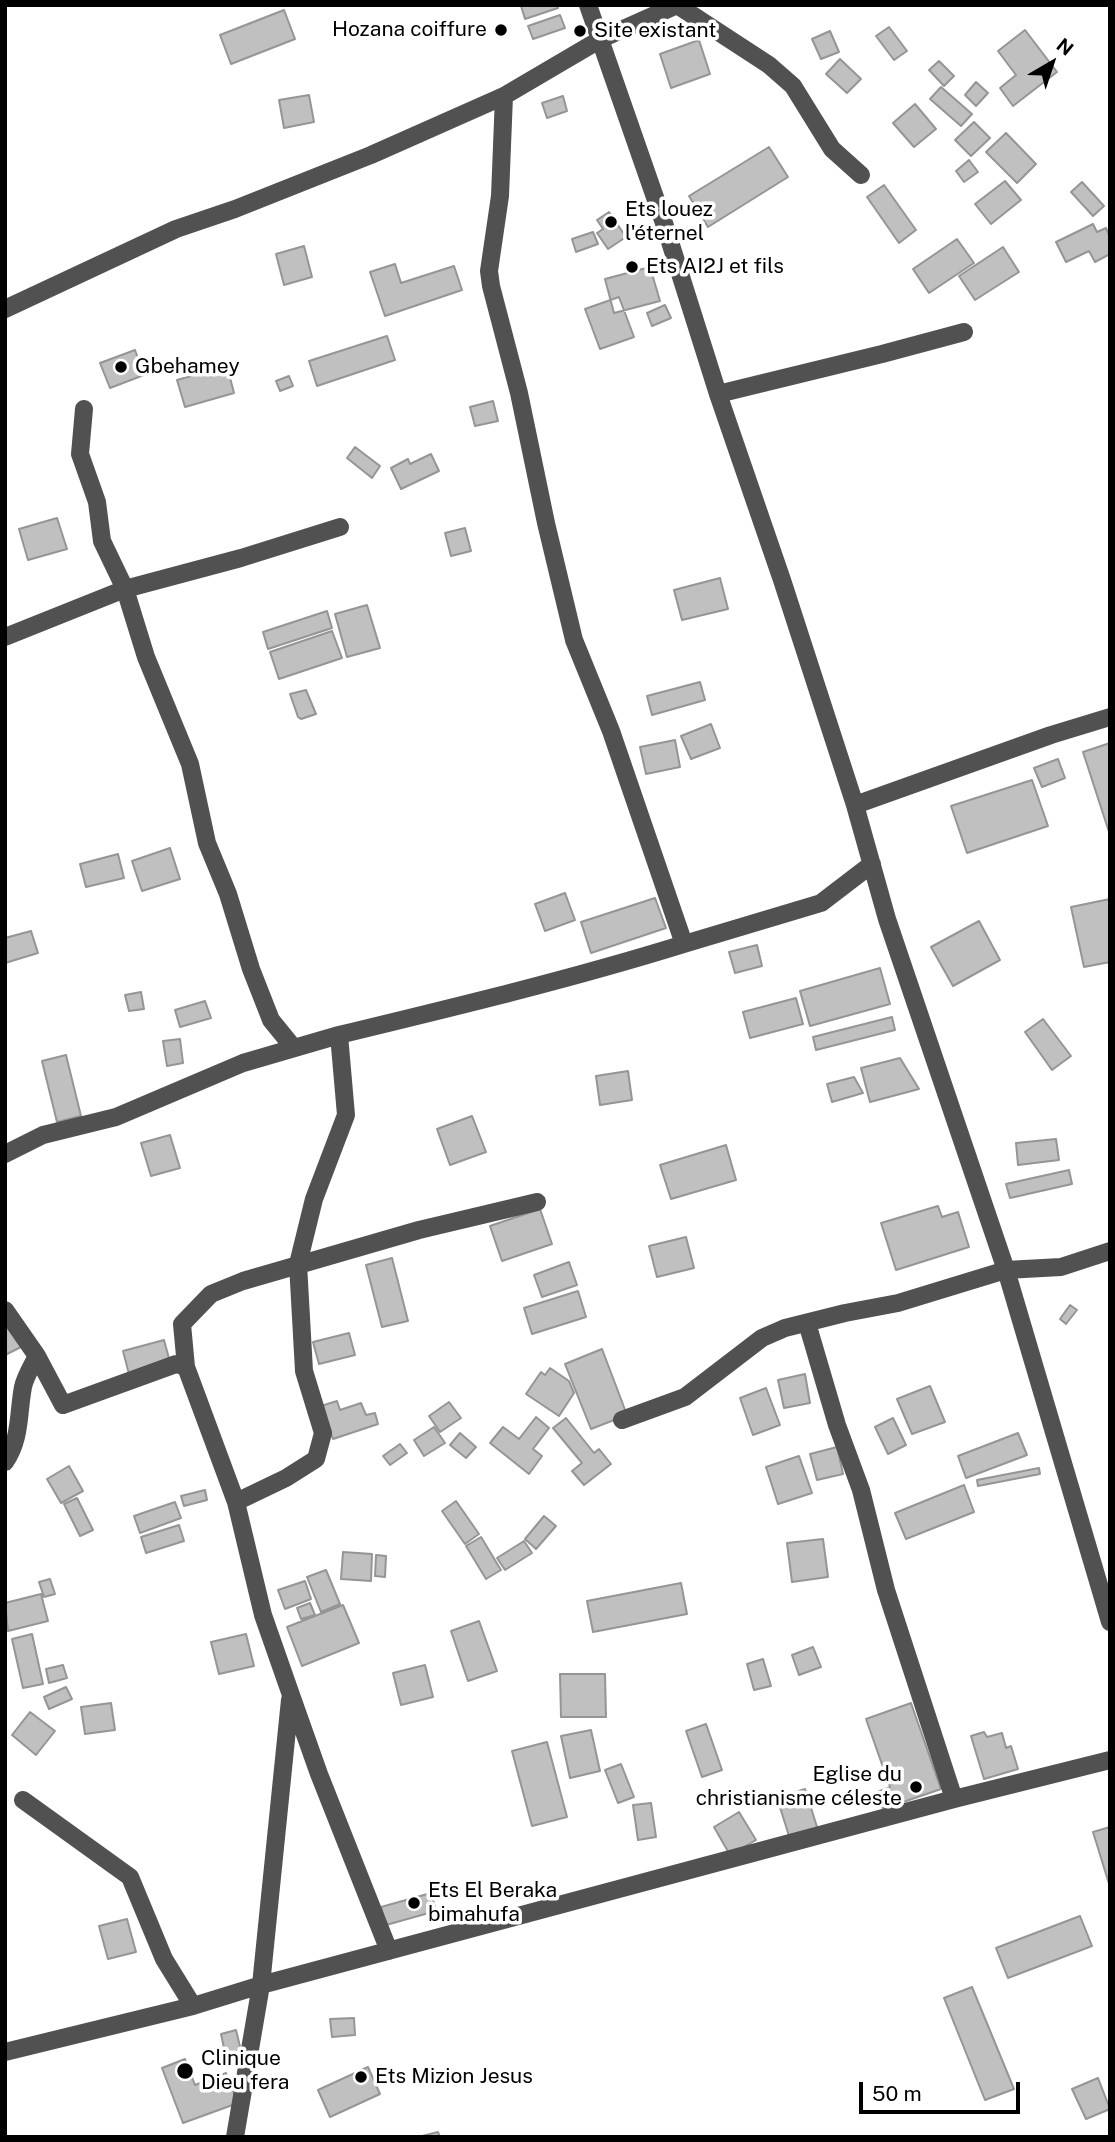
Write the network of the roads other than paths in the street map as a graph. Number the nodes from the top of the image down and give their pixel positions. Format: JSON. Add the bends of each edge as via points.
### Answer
{"nodes":[{"id":1,"x":588,"y":5,"type":"edge"},
{"id":2,"x":677,"y":5,"type":"edge"},
{"id":3,"x":601,"y":39,"type":"junction"},
{"id":4,"x":503,"y":96,"type":"junction"},
{"id":5,"x":861,"y":175,"type":"dead end"},
{"id":6,"x":5,"y":309,"type":"edge"},
{"id":7,"x":964,"y":332,"type":"dead end"},
{"id":8,"x":718,"y":394,"type":"junction"},
{"id":9,"x":84,"y":409,"type":"dead end"},
{"id":10,"x":340,"y":527,"type":"dead end"},
{"id":11,"x":125,"y":589,"type":"junction"},
{"id":12,"x":5,"y":637,"type":"edge"},
{"id":13,"x":1110,"y":717,"type":"edge"},
{"id":14,"x":855,"y":805,"type":"junction"},
{"id":15,"x":872,"y":864,"type":"junction"},
{"id":16,"x":684,"y":944,"type":"junction"},
{"id":17,"x":340,"y":1035,"type":"junction"},
{"id":18,"x":293,"y":1047,"type":"junction"},
{"id":19,"x":5,"y":1154,"type":"edge"},
{"id":20,"x":537,"y":1202,"type":"dead end"},
{"id":21,"x":1110,"y":1251,"type":"edge"},
{"id":22,"x":298,"y":1264,"type":"junction"},
{"id":23,"x":1006,"y":1270,"type":"junction"},
{"id":24,"x":5,"y":1310,"type":"edge"},
{"id":25,"x":807,"y":1322,"type":"junction"},
{"id":26,"x":37,"y":1356,"type":"junction"},
{"id":27,"x":186,"y":1367,"type":"junction"},
{"id":28,"x":622,"y":1420,"type":"dead end"},
{"id":29,"x":5,"y":1461,"type":"edge"},
{"id":30,"x":236,"y":1502,"type":"junction"},
{"id":31,"x":1110,"y":1622,"type":"edge"},
{"id":32,"x":290,"y":1695,"type":"junction"},
{"id":33,"x":1110,"y":1760,"type":"edge"},
{"id":34,"x":954,"y":1799,"type":"junction"},
{"id":35,"x":23,"y":1800,"type":"dead end"},
{"id":36,"x":389,"y":1951,"type":"junction"},
{"id":37,"x":261,"y":1985,"type":"junction"},
{"id":38,"x":193,"y":2006,"type":"junction"},
{"id":39,"x":5,"y":2052,"type":"edge"},
{"id":40,"x":234,"y":2137,"type":"edge"}],
"edges":[{"from":1,"to":3,"type":"street"},
{"from":2,"to":3,"type":"street"},
{"from":2,"to":5,"type":"street","via":[[793,86],[832,149]]},
{"from":3,"to":4,"type":"street"},
{"from":3,"to":8,"type":"street"},
{"from":4,"to":6,"type":"street","via":[[371,155],[176,229]]},
{"from":4,"to":16,"type":"street","via":[[491,286],[575,640]]},
{"from":7,"to":8,"type":"street"},
{"from":8,"to":14,"type":"street"},
{"from":9,"to":11,"type":"street","via":[[80,454],[97,502],[102,541]]},
{"from":10,"to":11,"type":"street"},
{"from":11,"to":12,"type":"street"},
{"from":11,"to":18,"type":"street","via":[[146,657],[190,764],[207,843],[251,969],[271,1020]]},
{"from":13,"to":14,"type":"street"},
{"from":14,"to":15,"type":"street"},
{"from":15,"to":16,"type":"street","via":[[821,902]]},
{"from":15,"to":23,"type":"street"},
{"from":16,"to":17,"type":"street"},
{"from":17,"to":18,"type":"street"},
{"from":17,"to":22,"type":"street","via":[[346,1115],[314,1199]]},
{"from":18,"to":19,"type":"street","via":[[116,1116],[43,1135]]},
{"from":20,"to":22,"type":"street"},
{"from":21,"to":23,"type":"street","via":[[1061,1267]]},
{"from":22,"to":27,"type":"street","via":[[211,1294],[182,1324]]},
{"from":22,"to":30,"type":"street","via":[[304,1371],[323,1433],[320,1446],[316,1459]]},
{"from":23,"to":25,"type":"street","via":[[898,1303]]},
{"from":23,"to":31,"type":"street"},
{"from":24,"to":26,"type":"street"},
{"from":25,"to":28,"type":"street","via":[[762,1338],[685,1397]]},
{"from":25,"to":34,"type":"street"},
{"from":26,"to":27,"type":"street","via":[[62,1405],[176,1364]]},
{"from":26,"to":29,"type":"street","via":[[24,1384],[19,1427]]},
{"from":27,"to":30,"type":"street"},
{"from":30,"to":32,"type":"street","via":[[263,1615]]},
{"from":32,"to":36,"type":"street"},
{"from":32,"to":37,"type":"street"},
{"from":33,"to":34,"type":"street"},
{"from":34,"to":36,"type":"street"},
{"from":35,"to":38,"type":"street","via":[[130,1877],[164,1959]]},
{"from":36,"to":37,"type":"street"},
{"from":37,"to":38,"type":"street"},
{"from":37,"to":40,"type":"street"},
{"from":38,"to":39,"type":"street"}]}
